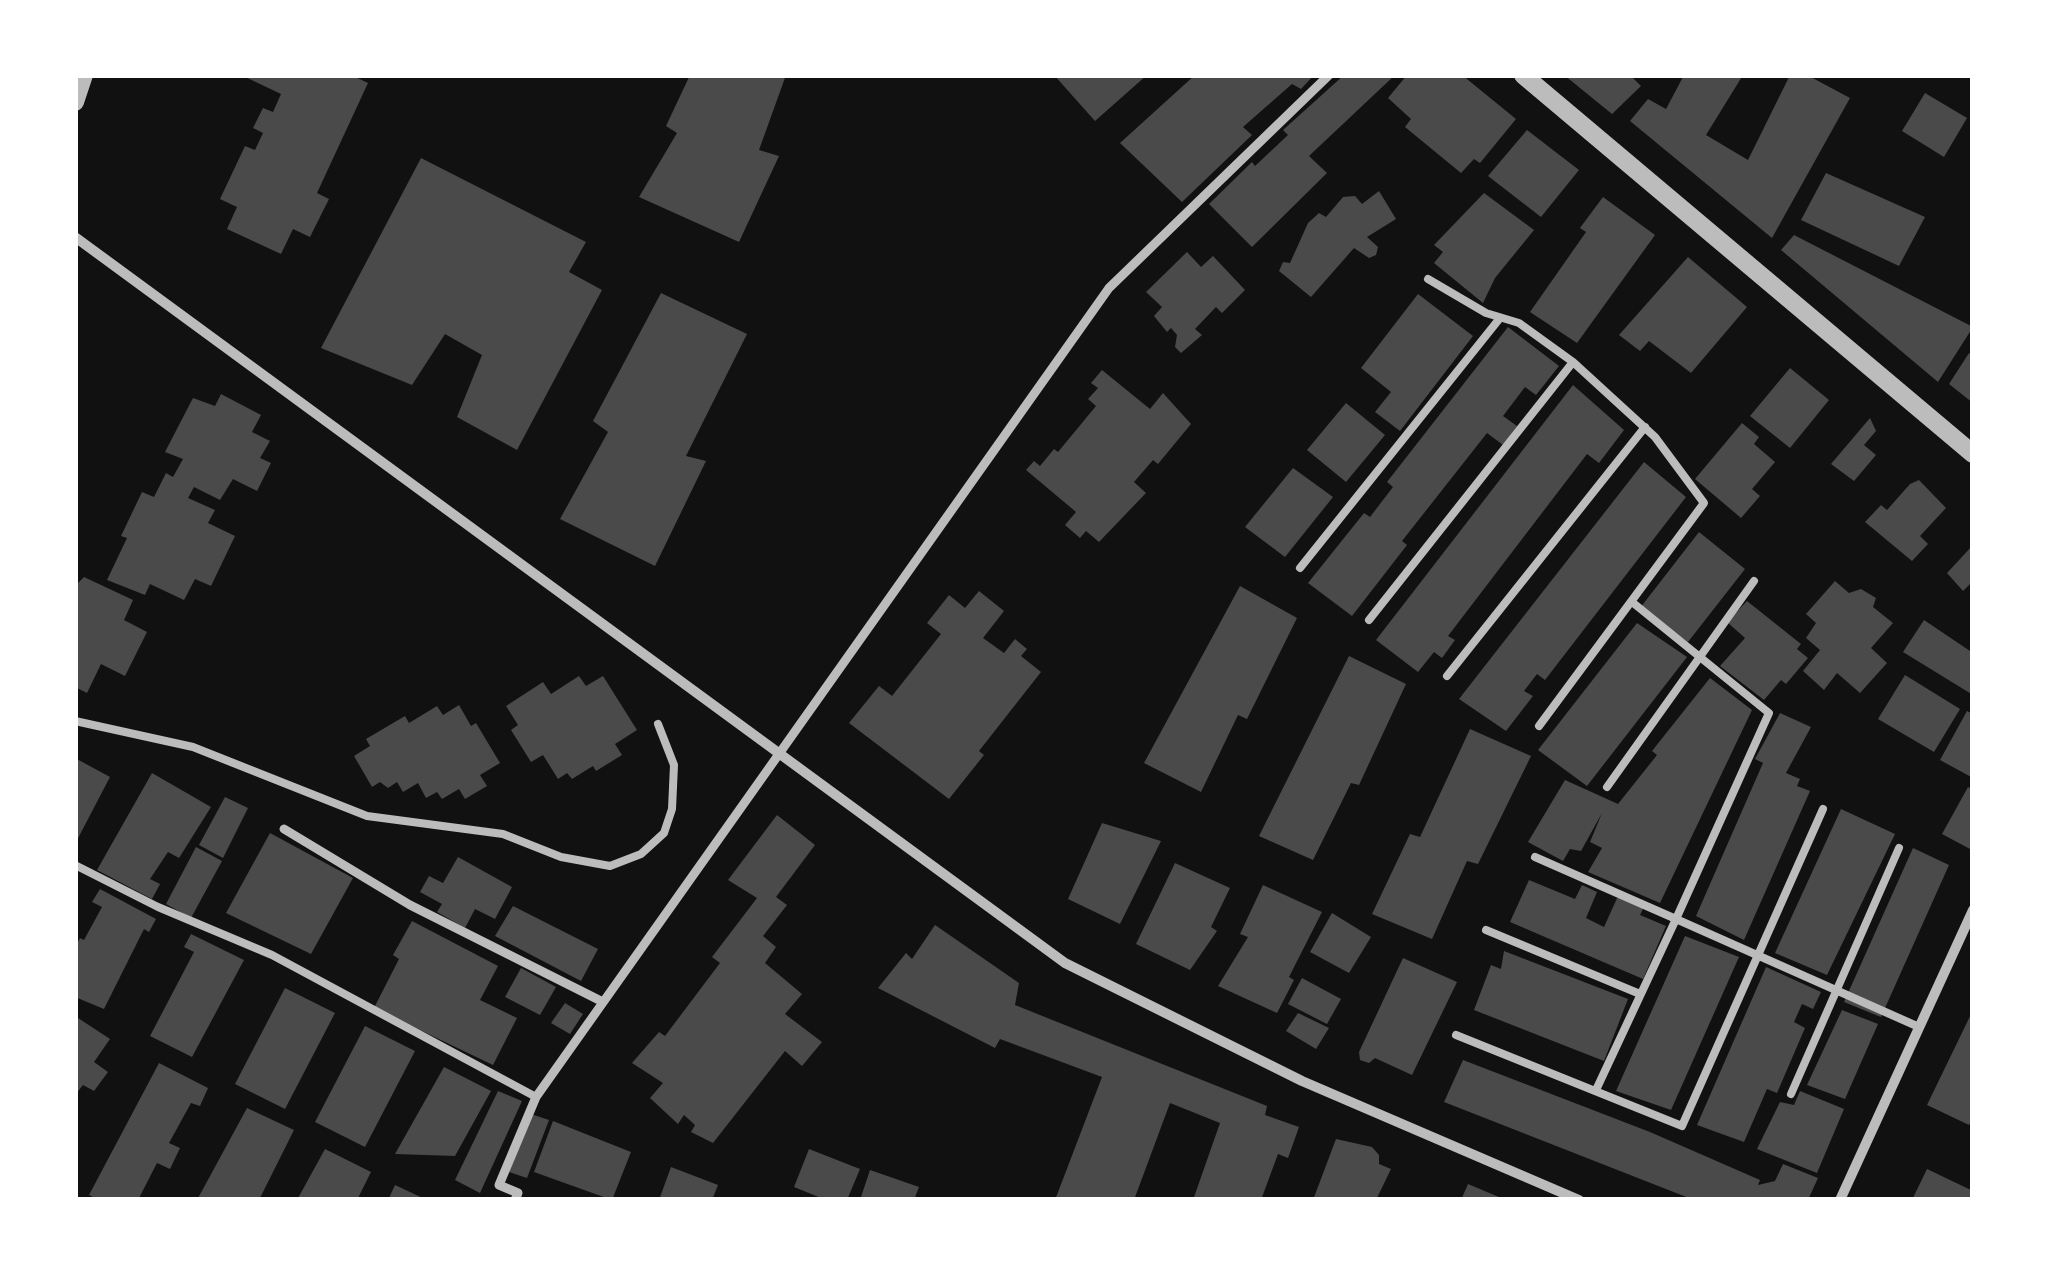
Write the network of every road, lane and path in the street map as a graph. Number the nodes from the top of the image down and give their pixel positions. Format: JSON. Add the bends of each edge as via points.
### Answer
{"nodes":[{"id":1,"x":84,"y":75,"type":"edge"},
{"id":2,"x":1329,"y":75,"type":"edge"},
{"id":3,"x":1523,"y":75,"type":"edge"},
{"id":4,"x":75,"y":102,"type":"edge"},
{"id":5,"x":75,"y":237,"type":"edge"},
{"id":6,"x":1428,"y":279,"type":"dead end"},
{"id":7,"x":1500,"y":318,"type":"junction"},
{"id":8,"x":1573,"y":362,"type":"junction"},
{"id":9,"x":1645,"y":427,"type":"junction"},
{"id":10,"x":1973,"y":454,"type":"edge"},
{"id":11,"x":1300,"y":568,"type":"dead end"},
{"id":12,"x":1754,"y":581,"type":"dead end"},
{"id":13,"x":1632,"y":602,"type":"junction"},
{"id":14,"x":1369,"y":620,"type":"dead end"},
{"id":15,"x":1698,"y":656,"type":"junction"},
{"id":16,"x":1448,"y":676,"type":"dead end"},
{"id":17,"x":75,"y":720,"type":"edge"},
{"id":18,"x":658,"y":724,"type":"dead end"},
{"id":19,"x":1539,"y":726,"type":"dead end"},
{"id":20,"x":784,"y":752,"type":"junction"},
{"id":21,"x":1607,"y":787,"type":"dead end"},
{"id":22,"x":1823,"y":809,"type":"dead end"},
{"id":23,"x":284,"y":829,"type":"dead end"},
{"id":24,"x":1899,"y":848,"type":"dead end"},
{"id":25,"x":1535,"y":857,"type":"dead end"},
{"id":26,"x":75,"y":865,"type":"edge"},
{"id":27,"x":1973,"y":910,"type":"edge"},
{"id":28,"x":1676,"y":919,"type":"junction"},
{"id":29,"x":1486,"y":930,"type":"dead end"},
{"id":30,"x":1756,"y":956,"type":"junction"},
{"id":31,"x":1836,"y":991,"type":"junction"},
{"id":32,"x":1640,"y":994,"type":"junction"},
{"id":33,"x":602,"y":1000,"type":"junction"},
{"id":34,"x":1919,"y":1027,"type":"junction"},
{"id":35,"x":1456,"y":1035,"type":"dead end"},
{"id":36,"x":1596,"y":1090,"type":"junction"},
{"id":37,"x":1791,"y":1094,"type":"dead end"},
{"id":38,"x":536,"y":1097,"type":"junction"},
{"id":39,"x":515,"y":1200,"type":"edge"},
{"id":40,"x":1580,"y":1200,"type":"edge"},
{"id":41,"x":1840,"y":1200,"type":"edge"}],
"edges":[{"from":1,"to":4,"type":"street"},
{"from":2,"to":20,"type":"street","via":[[1110,288]]},
{"from":3,"to":10,"type":"street"},
{"from":5,"to":20,"type":"street"},
{"from":6,"to":7,"type":"lane"},
{"from":7,"to":8,"type":"lane","via":[[1519,323]]},
{"from":7,"to":11,"type":"lane"},
{"from":8,"to":9,"type":"lane"},
{"from":8,"to":14,"type":"lane"},
{"from":9,"to":13,"type":"lane","via":[[1704,504]]},
{"from":9,"to":16,"type":"lane"},
{"from":12,"to":15,"type":"lane"},
{"from":13,"to":15,"type":"lane"},
{"from":13,"to":19,"type":"lane"},
{"from":15,"to":21,"type":"lane"},
{"from":15,"to":28,"type":"lane","via":[[1768,713]]},
{"from":17,"to":18,"type":"lane","via":[[193,747],[367,816],[503,834],[561,857],[610,866],[640,854],[664,833],[674,764]]},
{"from":20,"to":33,"type":"street"},
{"from":20,"to":40,"type":"street","via":[[1065,963],[1302,1081]]},
{"from":22,"to":30,"type":"lane"},
{"from":23,"to":33,"type":"street","via":[[410,905]]},
{"from":24,"to":31,"type":"lane"},
{"from":25,"to":28,"type":"lane"},
{"from":26,"to":38,"type":"lane","via":[[272,955]]},
{"from":27,"to":34,"type":"street"},
{"from":28,"to":30,"type":"lane"},
{"from":28,"to":32,"type":"lane"},
{"from":29,"to":32,"type":"lane"},
{"from":30,"to":31,"type":"lane"},
{"from":30,"to":36,"type":"lane","via":[[1682,1126]]},
{"from":31,"to":34,"type":"lane"},
{"from":31,"to":37,"type":"lane"},
{"from":32,"to":36,"type":"lane"},
{"from":33,"to":38,"type":"street"},
{"from":34,"to":41,"type":"street"},
{"from":35,"to":36,"type":"lane"},
{"from":38,"to":39,"type":"street","via":[[498,1185],[518,1193]]}]}
